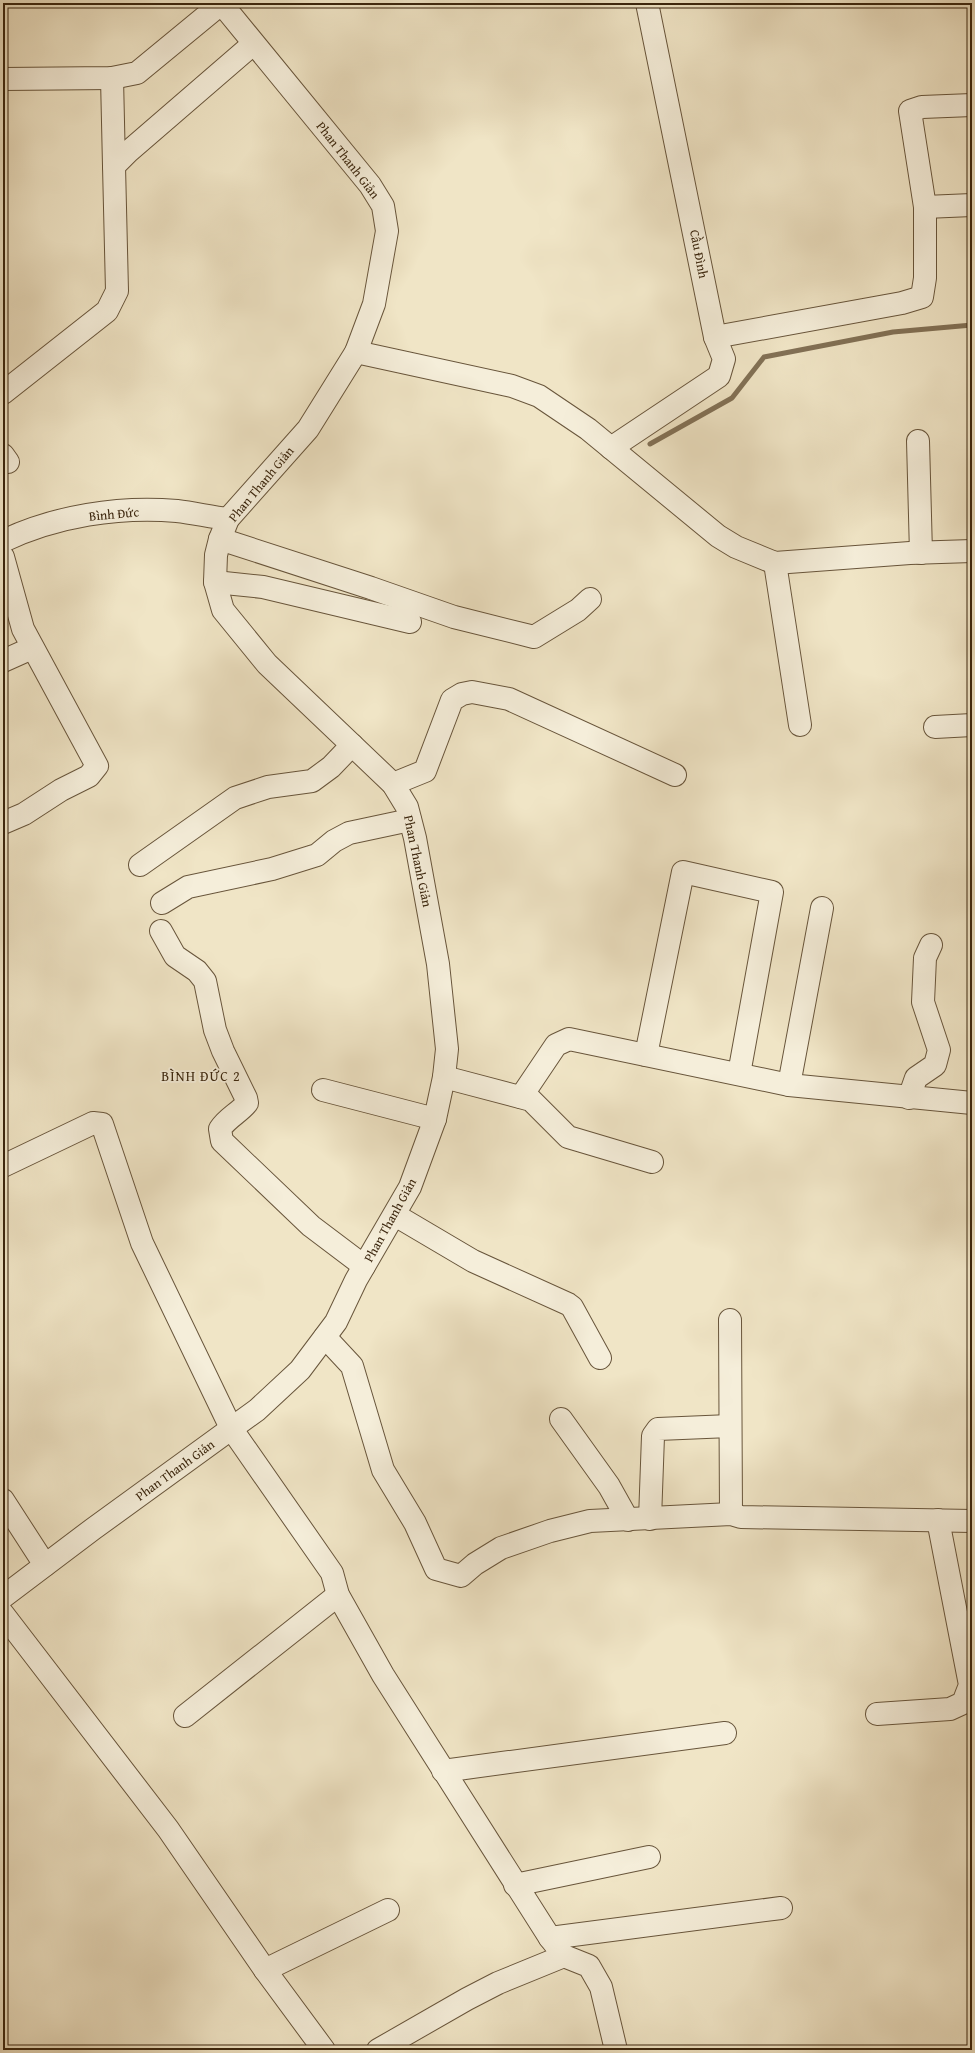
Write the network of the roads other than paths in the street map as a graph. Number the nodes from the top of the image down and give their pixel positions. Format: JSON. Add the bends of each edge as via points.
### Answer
{"nodes":[{"id":1,"x":221,"y":3,"type":"edge"},
{"id":2,"x":647,"y":3,"type":"edge"},
{"id":3,"x":253,"y":44,"type":"junction"},
{"id":4,"x":112,"y":78,"type":"junction"},
{"id":5,"x":3,"y":79,"type":"edge"},
{"id":6,"x":972,"y":105,"type":"edge"},
{"id":7,"x":114,"y":166,"type":"junction"},
{"id":8,"x":972,"y":205,"type":"edge"},
{"id":9,"x":925,"y":207,"type":"junction"},
{"id":10,"x":715,"y":337,"type":"junction"},
{"id":11,"x":356,"y":352,"type":"junction"},
{"id":12,"x":3,"y":393,"type":"edge"},
{"id":13,"x":918,"y":441,"type":"dead end"},
{"id":14,"x":611,"y":448,"type":"junction"},
{"id":15,"x":228,"y":519,"type":"junction"},
{"id":16,"x":220,"y":539,"type":"junction"},
{"id":17,"x":3,"y":541,"type":"edge"},
{"id":18,"x":972,"y":551,"type":"edge"},
{"id":19,"x":921,"y":553,"type":"junction"},
{"id":20,"x":3,"y":557,"type":"edge"},
{"id":21,"x":775,"y":563,"type":"junction"},
{"id":22,"x":215,"y":582,"type":"junction"},
{"id":23,"x":590,"y":599,"type":"dead end"},
{"id":24,"x":410,"y":622,"type":"dead end"},
{"id":25,"x":32,"y":648,"type":"junction"},
{"id":26,"x":3,"y":661,"type":"edge"},
{"id":27,"x":800,"y":725,"type":"dead end"},
{"id":28,"x":972,"y":725,"type":"edge"},
{"id":29,"x":935,"y":727,"type":"dead end"},
{"id":30,"x":352,"y":746,"type":"junction"},
{"id":31,"x":675,"y":774,"type":"dead end"},
{"id":32,"x":393,"y":784,"type":"junction"},
{"id":33,"x":410,"y":820,"type":"junction"},
{"id":34,"x":3,"y":823,"type":"edge"},
{"id":35,"x":140,"y":865,"type":"dead end"},
{"id":36,"x":162,"y":903,"type":"dead end"},
{"id":37,"x":822,"y":908,"type":"dead end"},
{"id":38,"x":161,"y":931,"type":"dead end"},
{"id":39,"x":931,"y":945,"type":"dead end"},
{"id":40,"x":646,"y":1055,"type":"junction"},
{"id":41,"x":739,"y":1074,"type":"junction"},
{"id":42,"x":444,"y":1077,"type":"junction"},
{"id":43,"x":790,"y":1085,"type":"junction"},
{"id":44,"x":323,"y":1090,"type":"dead end"},
{"id":45,"x":521,"y":1097,"type":"junction"},
{"id":46,"x":909,"y":1098,"type":"junction"},
{"id":47,"x":972,"y":1103,"type":"edge"},
{"id":48,"x":435,"y":1119,"type":"junction"},
{"id":49,"x":652,"y":1162,"type":"dead end"},
{"id":50,"x":3,"y":1166,"type":"edge"},
{"id":51,"x":395,"y":1215,"type":"junction"},
{"id":52,"x":364,"y":1266,"type":"junction"},
{"id":53,"x":730,"y":1320,"type":"dead end"},
{"id":54,"x":325,"y":1337,"type":"junction"},
{"id":55,"x":600,"y":1358,"type":"dead end"},
{"id":56,"x":561,"y":1419,"type":"dead end"},
{"id":57,"x":730,"y":1426,"type":"junction"},
{"id":58,"x":231,"y":1428,"type":"junction"},
{"id":59,"x":3,"y":1500,"type":"edge"},
{"id":60,"x":731,"y":1514,"type":"junction"},
{"id":61,"x":650,"y":1519,"type":"junction"},
{"id":62,"x":628,"y":1520,"type":"junction"},
{"id":63,"x":938,"y":1520,"type":"junction"},
{"id":64,"x":972,"y":1521,"type":"edge"},
{"id":65,"x":46,"y":1565,"type":"junction"},
{"id":66,"x":338,"y":1595,"type":"junction"},
{"id":67,"x":3,"y":1597,"type":"edge"},
{"id":68,"x":3,"y":1614,"type":"edge"},
{"id":69,"x":877,"y":1714,"type":"dead end"},
{"id":70,"x":185,"y":1716,"type":"dead end"},
{"id":71,"x":725,"y":1733,"type":"dead end"},
{"id":72,"x":443,"y":1771,"type":"junction"},
{"id":73,"x":649,"y":1857,"type":"dead end"},
{"id":74,"x":515,"y":1885,"type":"junction"},
{"id":75,"x":781,"y":1908,"type":"dead end"},
{"id":76,"x":388,"y":1910,"type":"dead end"},
{"id":77,"x":550,"y":1938,"type":"junction"},
{"id":78,"x":564,"y":1956,"type":"junction"},
{"id":79,"x":265,"y":1970,"type":"junction"},
{"id":80,"x":324,"y":2050,"type":"edge"},
{"id":81,"x":378,"y":2050,"type":"edge"},
{"id":82,"x":616,"y":2050,"type":"edge"}],
"edges":[{"from":1,"to":3,"type":"street","name":"Phan Thanh Giản"},
{"from":1,"to":4,"type":"street","via":[[137,73]]},
{"from":2,"to":10,"type":"street","name":"Cầu Đình"},
{"from":3,"to":7,"type":"street"},
{"from":3,"to":11,"type":"street","name":"Phan Thanh Giản","via":[[370,185],[383,206],[387,231],[379,277],[374,304]]},
{"from":4,"to":5,"type":"street"},
{"from":4,"to":7,"type":"street"},
{"from":6,"to":9,"type":"street","via":[[922,107],[910,111]]},
{"from":7,"to":12,"type":"street","via":[[117,291],[107,311]]},
{"from":8,"to":9,"type":"street"},
{"from":9,"to":10,"type":"street","via":[[925,278],[922,297],[902,303]]},
{"from":10,"to":14,"type":"street","name":"Cầu Đình","via":[[724,359],[719,376]]},
{"from":11,"to":14,"type":"street","via":[[512,386],[539,396]]},
{"from":11,"to":15,"type":"street","name":"Phan Thanh Giản","via":[[308,429]]},
{"from":13,"to":19,"type":"street"},
{"from":14,"to":21,"type":"street","via":[[718,536],[743,551]]},
{"from":15,"to":16,"type":"street","name":"Phan Thanh Giản"},
{"from":15,"to":17,"type":"street","name":"Bình Đức","via":[[176,511],[119,511],[57,520]]},
{"from":16,"to":22,"type":"street","name":"Phan Thanh Giản","via":[[216,555]]},
{"from":16,"to":23,"type":"street","via":[[454,617],[534,637],[578,610]]},
{"from":18,"to":19,"type":"street"},
{"from":19,"to":21,"type":"street"},
{"from":20,"to":25,"type":"street","via":[[23,629]]},
{"from":21,"to":27,"type":"street"},
{"from":22,"to":24,"type":"street","via":[[263,587]]},
{"from":22,"to":30,"type":"street","name":"Phan Thanh Giản","via":[[223,610],[267,664]]},
{"from":25,"to":26,"type":"street"},
{"from":25,"to":34,"type":"street","via":[[97,766],[89,776],[61,790],[24,814]]},
{"from":28,"to":29,"type":"street"},
{"from":30,"to":32,"type":"street","name":"Phan Thanh Giản"},
{"from":30,"to":35,"type":"street","via":[[331,767],[312,780],[268,787],[234,798]]},
{"from":31,"to":32,"type":"street","via":[[510,699],[472,692],[452,700],[425,771]]},
{"from":32,"to":33,"type":"street","name":"Phan Thanh Giản","via":[[407,807]]},
{"from":33,"to":36,"type":"street","via":[[348,833],[318,855],[272,869],[188,887]]},
{"from":33,"to":42,"type":"street","name":"Phan Thanh Giản","via":[[438,964],[447,1049]]},
{"from":37,"to":43,"type":"street"},
{"from":38,"to":52,"type":"street","via":[[175,956],[197,971],[204,981],[220,1044],[246,1098],[247,1103],[244,1107],[220,1129],[222,1142],[311,1226]]},
{"from":39,"to":46,"type":"street","via":[[925,958],[924,1002],[939,1050],[935,1065],[916,1078]]},
{"from":40,"to":41,"type":"street"},
{"from":40,"to":41,"type":"street","via":[[682,872],[772,892]]},
{"from":40,"to":45,"type":"street","via":[[569,1039],[556,1045]]},
{"from":41,"to":43,"type":"street"},
{"from":42,"to":45,"type":"street"},
{"from":42,"to":48,"type":"street","name":"Phan Thanh Giản"},
{"from":43,"to":46,"type":"street"},
{"from":44,"to":48,"type":"street"},
{"from":45,"to":49,"type":"street","via":[[531,1100],[568,1137]]},
{"from":46,"to":47,"type":"street"},
{"from":48,"to":51,"type":"street","name":"Phan Thanh Giản","via":[[410,1187]]},
{"from":50,"to":58,"type":"street","via":[[93,1123],[102,1124],[142,1242]]},
{"from":51,"to":52,"type":"street","name":"Phan Thanh Giản"},
{"from":51,"to":55,"type":"street","via":[[473,1261],[568,1304]]},
{"from":52,"to":54,"type":"street","name":"Phan Thanh Giản","via":[[336,1322]]},
{"from":53,"to":57,"type":"street"},
{"from":54,"to":58,"type":"street","name":"Phan Thanh Giản","via":[[300,1370],[257,1410]]},
{"from":54,"to":62,"type":"street","via":[[352,1366],[383,1470],[415,1523],[436,1569],[461,1576],[474,1564],[501,1548],[550,1531],[590,1521]]},
{"from":56,"to":62,"type":"street","via":[[609,1486]]},
{"from":57,"to":60,"type":"street"},
{"from":57,"to":61,"type":"street","via":[[658,1429],[653,1436]]},
{"from":58,"to":65,"type":"street","name":"Phan Thanh Giản"},
{"from":58,"to":66,"type":"street","via":[[332,1573]]},
{"from":59,"to":65,"type":"street"},
{"from":60,"to":61,"type":"street"},
{"from":60,"to":63,"type":"street","via":[[741,1517]]},
{"from":61,"to":62,"type":"street"},
{"from":63,"to":64,"type":"street"},
{"from":63,"to":69,"type":"street","via":[[970,1685],[963,1703],[950,1709]]},
{"from":65,"to":67,"type":"street","name":"Phan Thanh Giản"},
{"from":66,"to":70,"type":"street"},
{"from":66,"to":72,"type":"street","via":[[383,1675]]},
{"from":68,"to":79,"type":"street","via":[[168,1829]]},
{"from":71,"to":72,"type":"street"},
{"from":72,"to":74,"type":"street"},
{"from":73,"to":74,"type":"street"},
{"from":74,"to":77,"type":"street"},
{"from":75,"to":77,"type":"street"},
{"from":76,"to":79,"type":"street"},
{"from":77,"to":78,"type":"street"},
{"from":78,"to":81,"type":"street","via":[[498,1983]]},
{"from":78,"to":82,"type":"street","via":[[589,1966],[601,1987]]},
{"from":79,"to":80,"type":"street"}]}
